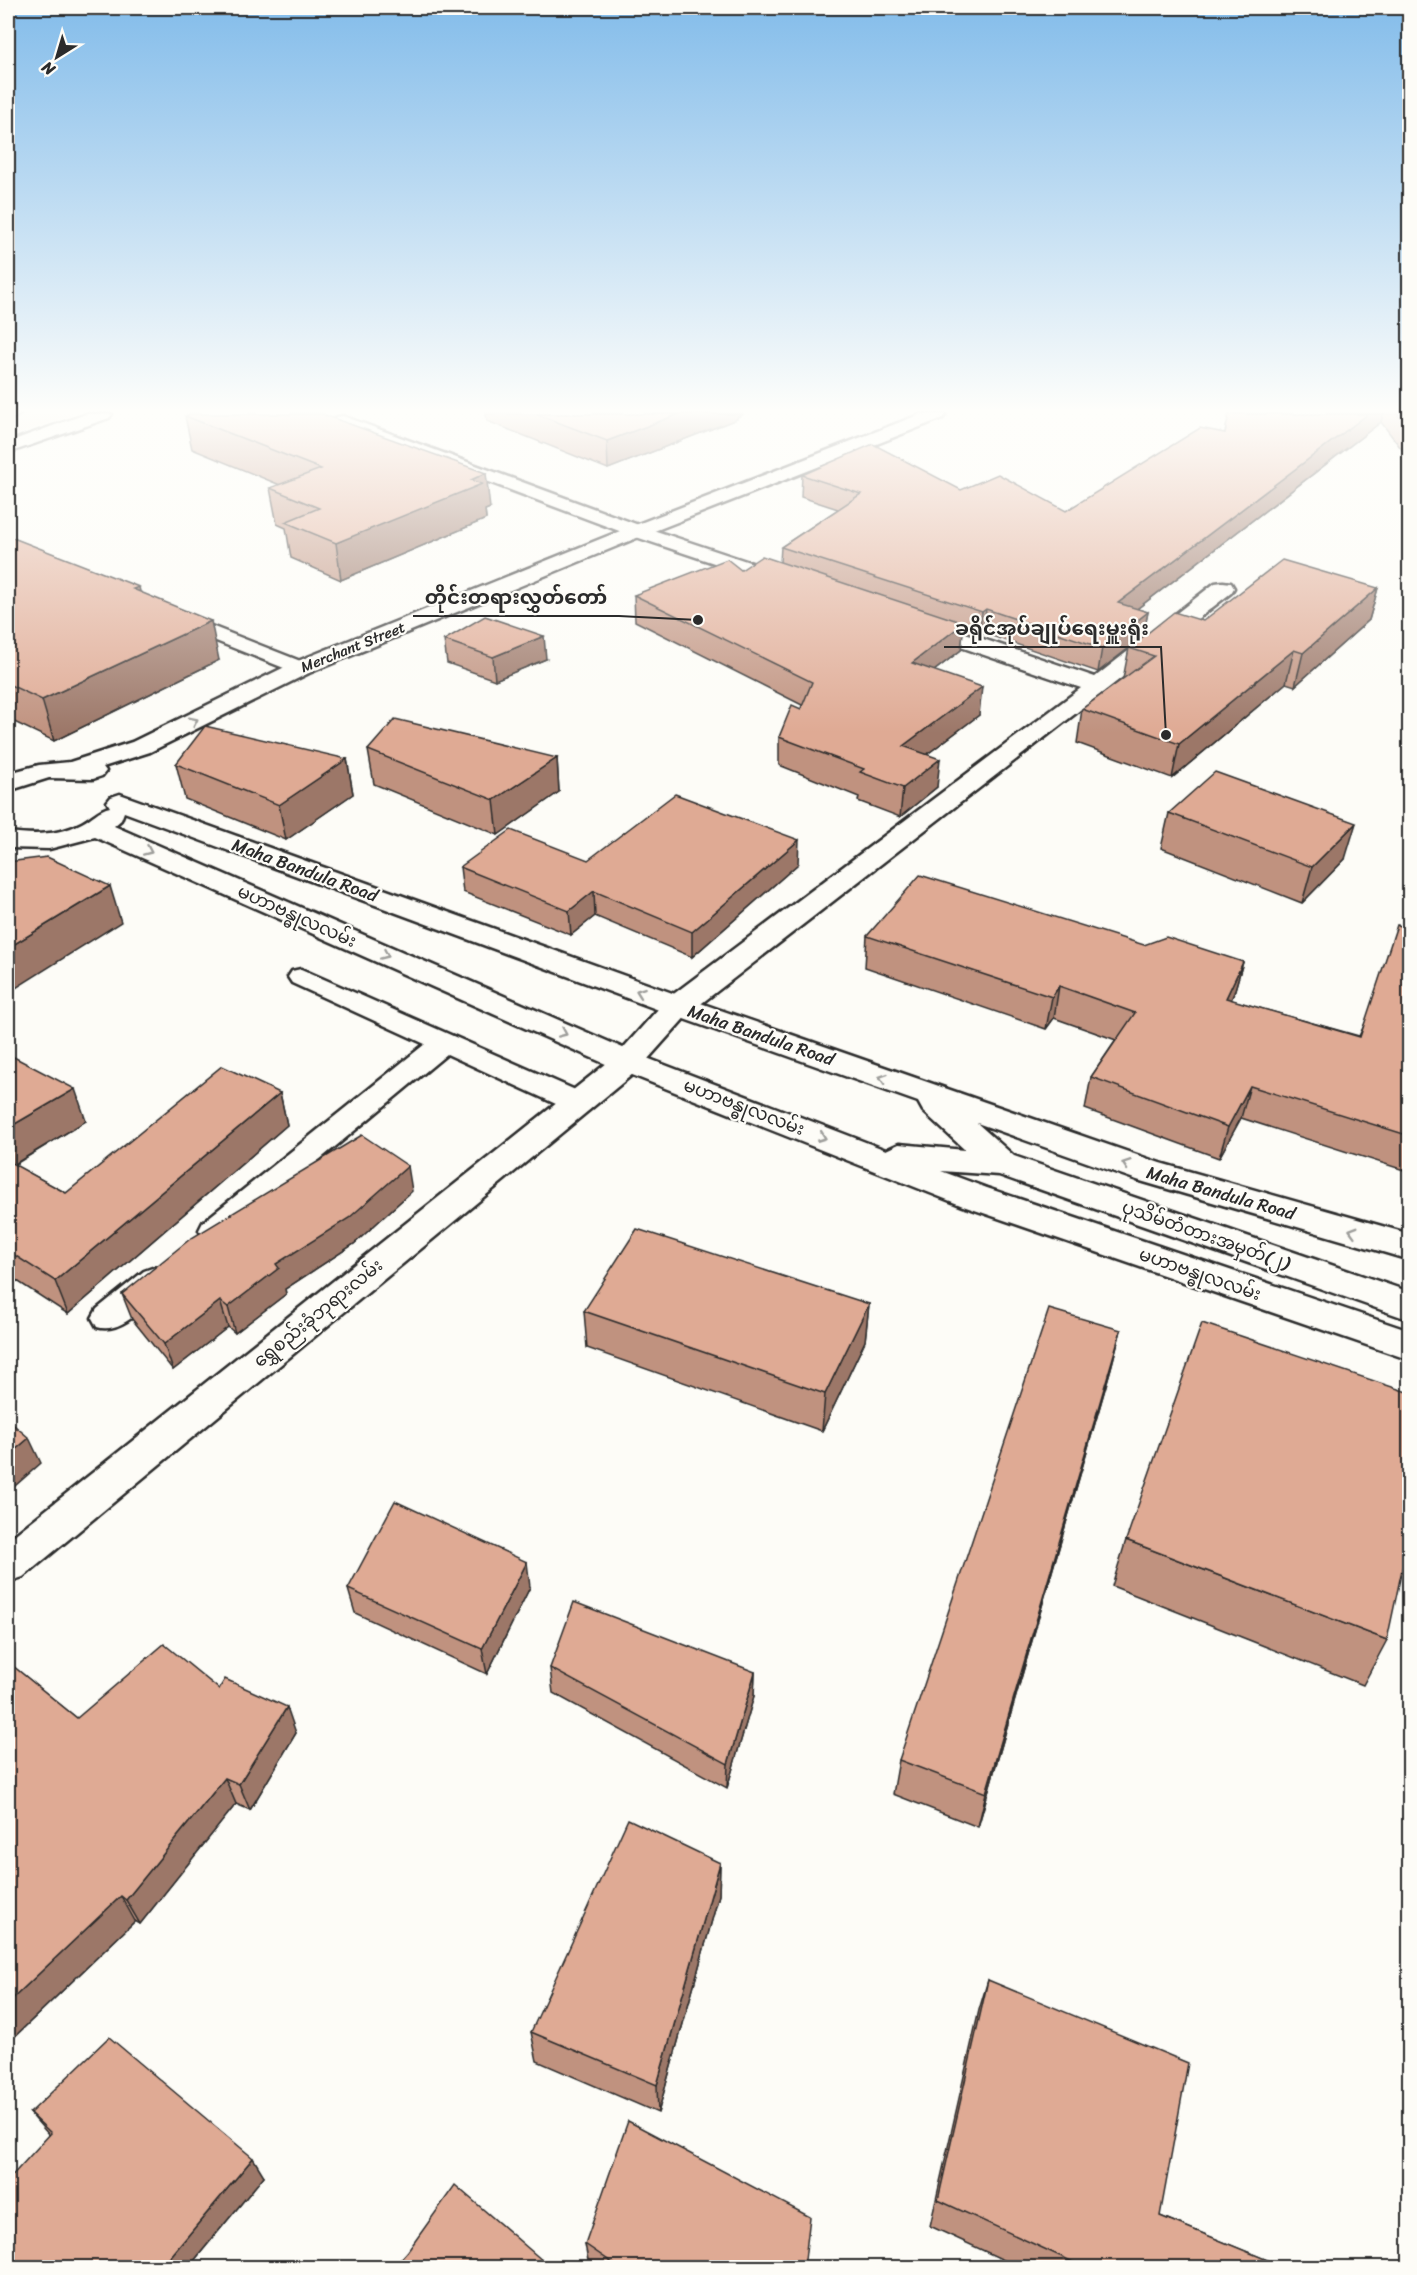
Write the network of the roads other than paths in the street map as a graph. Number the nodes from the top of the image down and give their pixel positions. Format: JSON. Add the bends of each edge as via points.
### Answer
{"nodes":[{"id":1,"x":608,"y":520,"type":"edge"},
{"id":2,"x":665,"y":520,"type":"edge"},
{"id":3,"x":637,"y":531,"type":"junction"},
{"id":4,"x":806,"y":587,"type":"edge"},
{"id":5,"x":1222,"y":588,"type":"dead end"},
{"id":6,"x":160,"y":611,"type":"edge"},
{"id":7,"x":896,"y":618,"type":"edge"},
{"id":8,"x":301,"y":668,"type":"junction"},
{"id":9,"x":1098,"y":686,"type":"junction"},
{"id":10,"x":141,"y":747,"type":"junction"},
{"id":11,"x":8,"y":762,"type":"edge"},
{"id":12,"x":73,"y":769,"type":"junction"},
{"id":13,"x":36,"y":772,"type":"junction"},
{"id":14,"x":8,"y":783,"type":"edge"},
{"id":15,"x":116,"y":791,"type":"junction"},
{"id":16,"x":95,"y":827,"type":"junction"},
{"id":17,"x":11,"y":842,"type":"edge"},
{"id":18,"x":302,"y":977,"type":"dead end"},
{"id":19,"x":678,"y":1006,"type":"junction"},
{"id":20,"x":444,"y":1042,"type":"junction"},
{"id":21,"x":628,"y":1062,"type":"junction"},
{"id":22,"x":921,"y":1091,"type":"junction"},
{"id":23,"x":579,"y":1102,"type":"junction"},
{"id":24,"x":865,"y":1154,"type":"junction"},
{"id":25,"x":1002,"y":1164,"type":"junction"},
{"id":26,"x":1410,"y":1247,"type":"edge"},
{"id":27,"x":1410,"y":1306,"type":"edge"},
{"id":28,"x":108,"y":1318,"type":"dead end"},
{"id":29,"x":1410,"y":1346,"type":"edge"},
{"id":30,"x":8,"y":1564,"type":"edge"}],
"edges":[{"from":1,"to":3,"type":"main road"},
{"from":2,"to":3,"type":"main road","name":"Merchant Street"},
{"from":3,"to":4,"type":"main road"},
{"from":3,"to":8,"type":"main road","name":"Merchant Street"},
{"from":5,"to":9,"type":"main road","name":"ရွှေစည်းခုံဘုရားလမ်း"},
{"from":6,"to":8,"type":"lane"},
{"from":7,"to":9,"type":"main road"},
{"from":10,"to":8,"type":"main road","name":"Merchant Street","one_way":true},
{"from":9,"to":19,"type":"main road","name":"ရွှေစည်းခုံဘုရားလမ်း"},
{"from":10,"to":12,"type":"main road","name":"Merchant Street"},
{"from":10,"to":15,"type":"main road","name":"Merchant Street"},
{"from":11,"to":13,"type":"main road"},
{"from":12,"to":13,"type":"main road"},
{"from":12,"to":15,"type":"main road","name":"Maha Bandula Road","via":[[96,772]]},
{"from":13,"to":14,"type":"main road"},
{"from":15,"to":16,"type":"main road","name":"Merchant Street","via":[[115,811]]},
{"from":19,"to":15,"type":"main road","name":"Maha Bandula Road","one_way":true},
{"from":16,"to":17,"type":"main road","via":[[58,840]]},
{"from":16,"to":21,"type":"main road","name":"မဟာဗန္ဓုလလမ်း","one_way":true},
{"from":18,"to":20,"type":"lane"},
{"from":19,"to":21,"type":"main road","name":"ရွှေစည်းခုံဘုရားလမ်း"},
{"from":22,"to":19,"type":"main road","name":"Maha Bandula Road","one_way":true},
{"from":20,"to":23,"type":"lane"},
{"from":20,"to":28,"type":"lane"},
{"from":21,"to":23,"type":"main road","name":"ရွှေစည်းခုံဘုရားလမ်း"},
{"from":21,"to":24,"type":"main road","name":"မဟာဗန္ဓုလလမ်း","one_way":true},
{"from":22,"to":25,"type":"main road"},
{"from":26,"to":22,"type":"main road","name":"Maha Bandula Road","one_way":true,"via":[[1149,1172]]},
{"from":23,"to":30,"type":"main road","name":"ရွှေစည်းခုံဘုရားလမ်း"},
{"from":24,"to":25,"type":"main road"},
{"from":24,"to":29,"type":"main road","name":"မဟာဗန္ဓုလလမ်း","via":[[975,1197]]},
{"from":25,"to":27,"type":"main road","name":"ပုသိမ်တံတားအမှတ်(၂)"}]}
